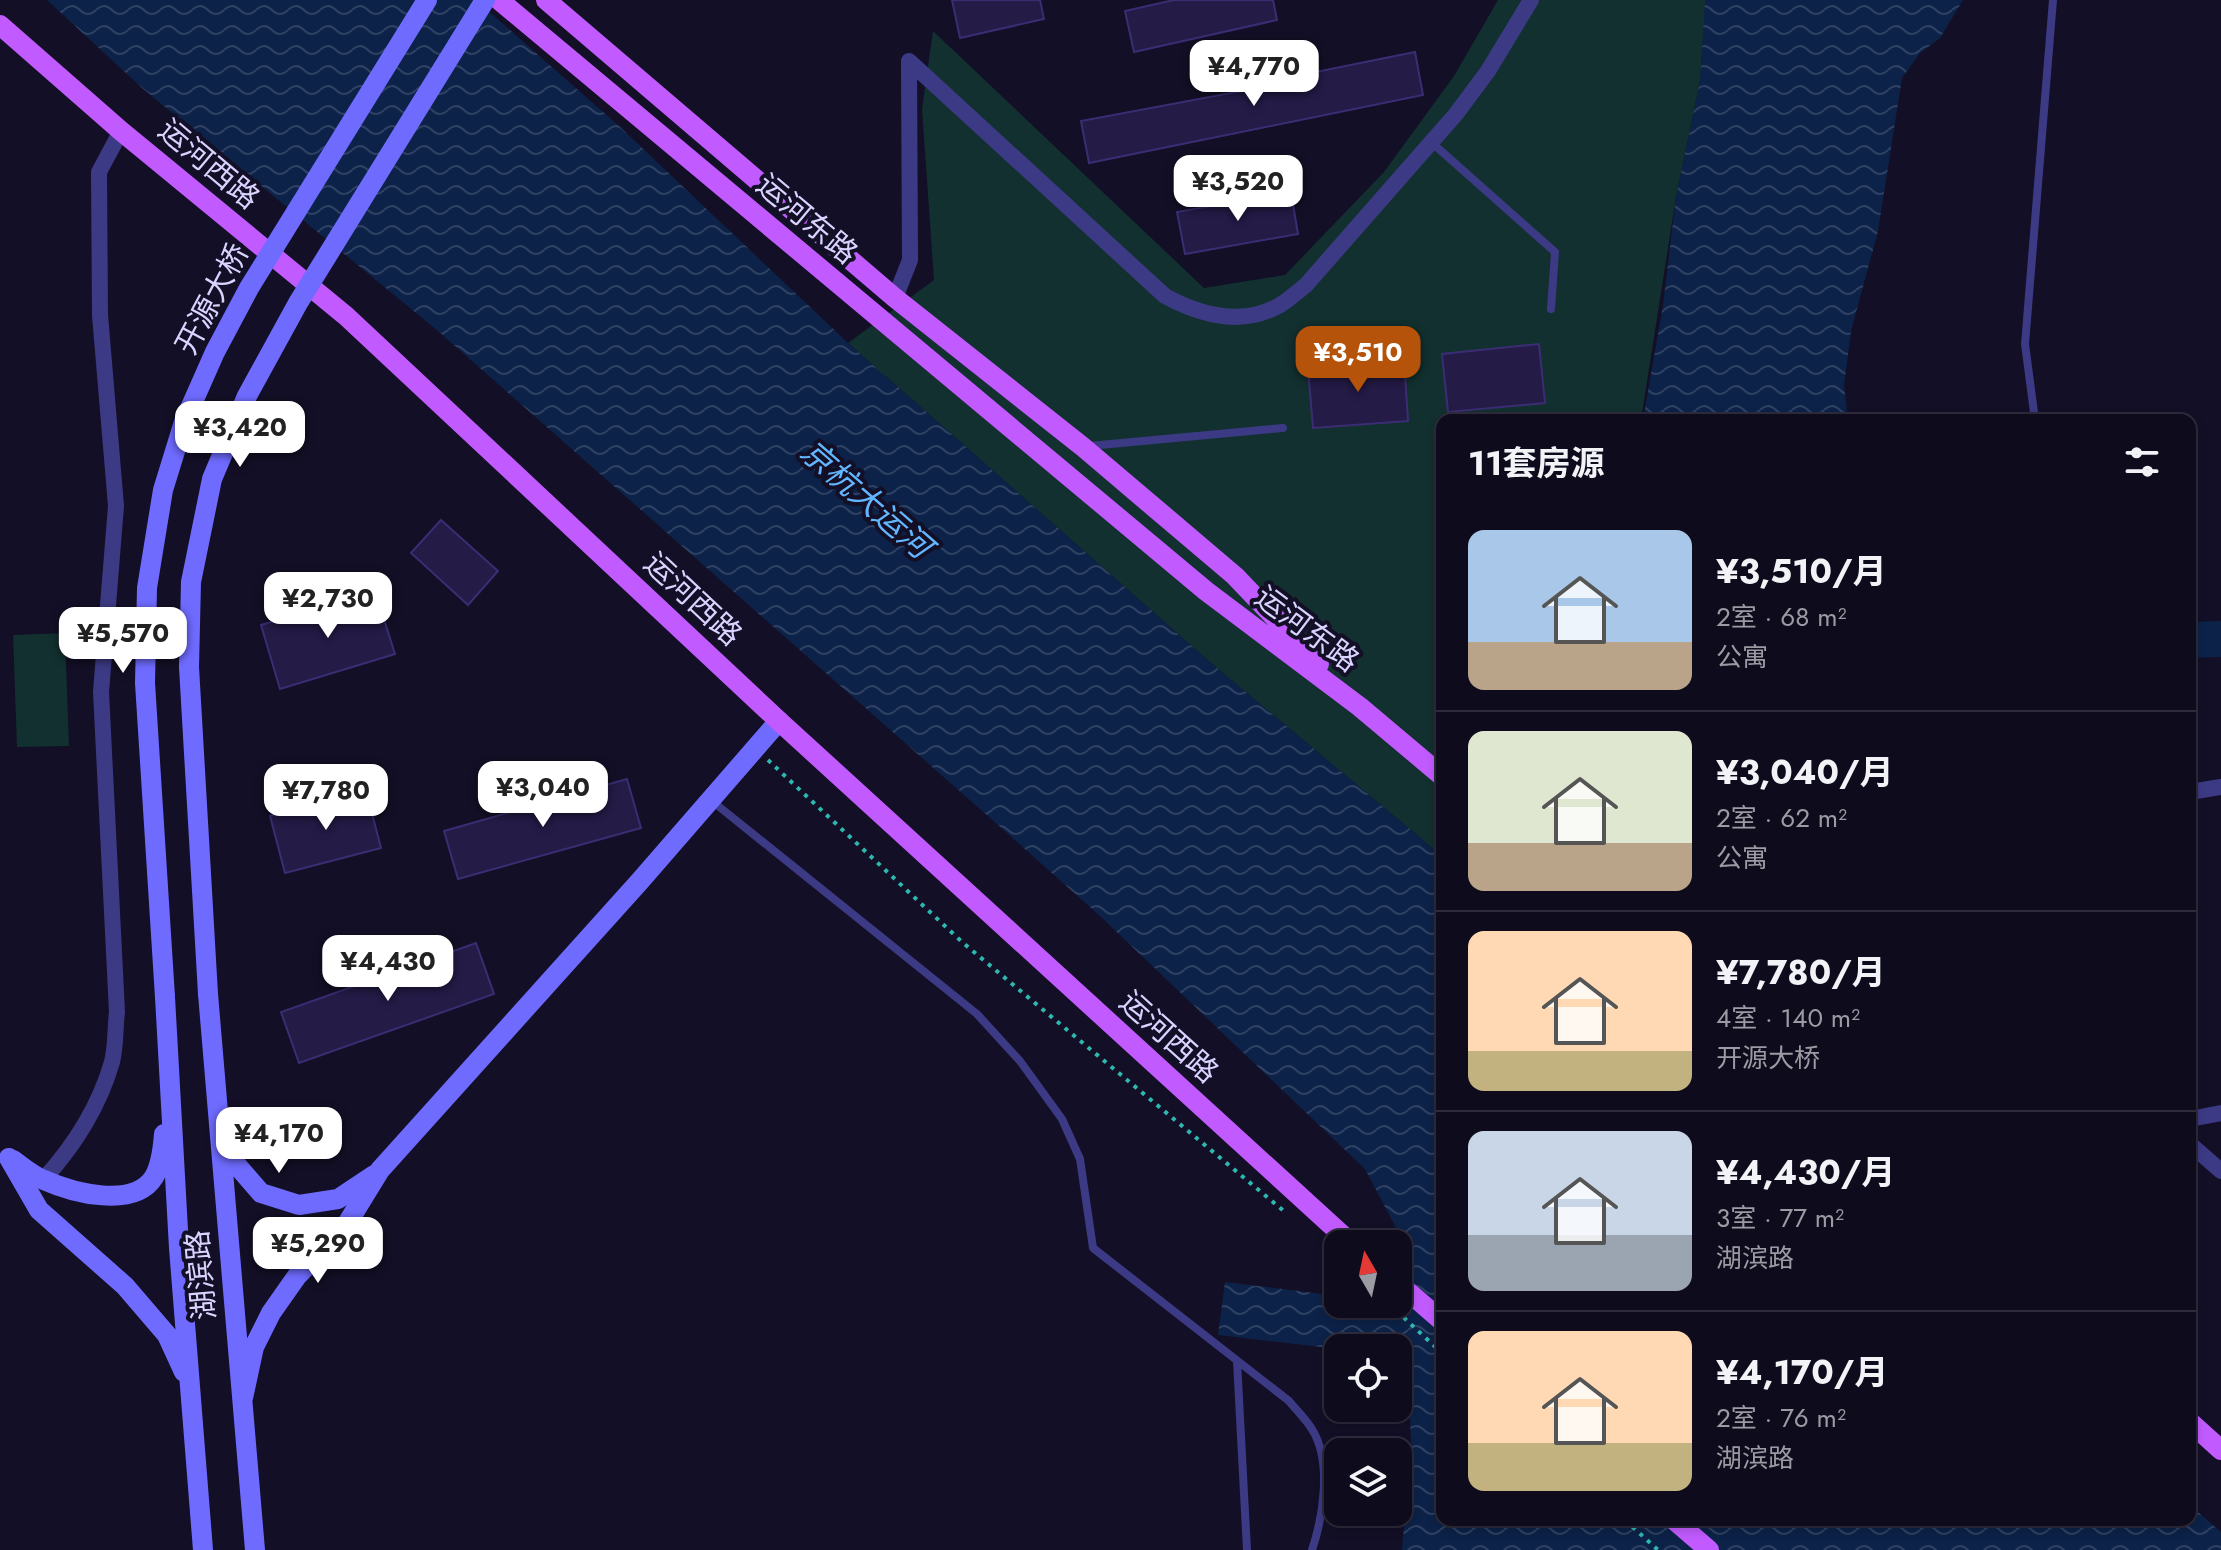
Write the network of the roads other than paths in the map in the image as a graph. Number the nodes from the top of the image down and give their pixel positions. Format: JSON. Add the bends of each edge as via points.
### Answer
{"nodes":[{"id":1,"x":427,"y":0,"type":"edge"},
{"id":2,"x":485,"y":0,"type":"edge"},
{"id":3,"x":499,"y":0,"type":"edge"},
{"id":4,"x":546,"y":0,"type":"edge"},
{"id":5,"x":1531,"y":0,"type":"edge"},
{"id":6,"x":2053,"y":0,"type":"edge"},
{"id":7,"x":0,"y":25,"type":"edge"},
{"id":8,"x":121,"y":131,"type":"junction"},
{"id":9,"x":1431,"y":142,"type":"junction"},
{"id":10,"x":895,"y":298,"type":"junction"},
{"id":11,"x":1551,"y":309,"type":"dead end"},
{"id":12,"x":2034,"y":414,"type":"edge"},
{"id":13,"x":1283,"y":428,"type":"dead end"},
{"id":14,"x":1083,"y":447,"type":"junction"},
{"id":15,"x":1360,"y":707,"type":"junction"},
{"id":16,"x":779,"y":721,"type":"junction"},
{"id":17,"x":1436,"y":771,"type":"edge"},
{"id":18,"x":2221,"y":787,"type":"edge"},
{"id":19,"x":2196,"y":791,"type":"edge"},
{"id":20,"x":710,"y":800,"type":"junction"},
{"id":21,"x":165,"y":997,"type":"joint"},
{"id":22,"x":168,"y":1075,"type":"junction"},
{"id":23,"x":216,"y":1097,"type":"junction"},
{"id":24,"x":2221,"y":1113,"type":"edge"},
{"id":25,"x":2196,"y":1118,"type":"edge"},
{"id":26,"x":2196,"y":1149,"type":"edge"},
{"id":27,"x":5,"y":1154,"type":"edge"},
{"id":28,"x":380,"y":1170,"type":"junction"},
{"id":29,"x":2221,"y":1171,"type":"edge"},
{"id":30,"x":43,"y":1180,"type":"junction"},
{"id":31,"x":1336,"y":1230,"type":"edge"},
{"id":32,"x":1412,"y":1295,"type":"edge"},
{"id":33,"x":1436,"y":1316,"type":"edge"},
{"id":34,"x":1237,"y":1361,"type":"junction"},
{"id":35,"x":190,"y":1383,"type":"junction"},
{"id":36,"x":243,"y":1398,"type":"junction"},
{"id":37,"x":2196,"y":1427,"type":"edge"},
{"id":38,"x":2221,"y":1450,"type":"edge"},
{"id":39,"x":1681,"y":1526,"type":"edge"},
{"id":40,"x":203,"y":1550,"type":"edge"},
{"id":41,"x":255,"y":1550,"type":"edge"},
{"id":42,"x":1247,"y":1550,"type":"edge"},
{"id":43,"x":1312,"y":1550,"type":"edge"},
{"id":44,"x":1709,"y":1550,"type":"edge"}],
"edges":[{"from":1,"to":21,"type":"main road","name":"开源大桥","bridge":true,"via":[[242,301],[184,422],[163,490],[147,588],[145,683]]},
{"from":2,"to":23,"type":"main road","name":"湖滨路","bridge":true,"via":[[298,303],[247,396],[212,479],[191,582],[189,667]]},
{"from":3,"to":15,"type":"main road","name":"运河东路","via":[[1206,591]]},
{"from":4,"to":10,"type":"main road","name":"运河东路"},
{"from":5,"to":9,"type":"street","via":[[1488,71]]},
{"from":6,"to":12,"type":"lane","via":[[2025,344]]},
{"from":7,"to":8,"type":"main road","name":"运河西路"},
{"from":8,"to":16,"type":"main road","name":"运河西路","via":[[346,316]]},
{"from":8,"to":30,"type":"street","via":[[99,172],[100,315],[116,506],[101,692],[117,1012],[112,1060],[99,1097],[80,1135]]},
{"from":9,"to":10,"type":"street","via":[[1306,285],[1279,306],[1223,317],[1192,311],[1165,296],[909,61],[910,260]]},
{"from":9,"to":11,"type":"lane","via":[[1555,252]]},
{"from":10,"to":14,"type":"main road","name":"运河东路"},
{"from":13,"to":14,"type":"lane"},
{"from":14,"to":15,"type":"main road","name":"运河东路","via":[[1235,576]]},
{"from":15,"to":17,"type":"main road"},
{"from":16,"to":20,"type":"main road"},
{"from":16,"to":31,"type":"main road","name":"运河西路"},
{"from":18,"to":19,"type":"street"},
{"from":20,"to":28,"type":"main road"},
{"from":20,"to":34,"type":"lane","via":[[977,1014],[1062,1119],[1080,1159],[1093,1248]]},
{"from":21,"to":22,"type":"main road","name":"湖滨路"},
{"from":22,"to":30,"type":"main road","via":[[163,1148],[154,1178],[133,1194],[98,1196]]},
{"from":22,"to":35,"type":"main road","name":"湖滨路"},
{"from":23,"to":28,"type":"main road","via":[[235,1163],[261,1193],[299,1205],[338,1199]]},
{"from":23,"to":36,"type":"main road","name":"湖滨路"},
{"from":24,"to":25,"type":"street"},
{"from":26,"to":29,"type":"street"},
{"from":27,"to":30,"type":"main road"},
{"from":27,"to":35,"type":"main road","via":[[39,1210],[125,1286],[167,1335]]},
{"from":28,"to":36,"type":"main road","via":[[345,1227],[297,1276],[271,1313],[254,1347]]},
{"from":32,"to":33,"type":"main road"},
{"from":34,"to":42,"type":"lane"},
{"from":34,"to":43,"type":"lane","via":[[1289,1401],[1314,1432],[1324,1467],[1322,1521]]},
{"from":35,"to":40,"type":"main road","name":"湖滨路"},
{"from":36,"to":41,"type":"main road","name":"湖滨路"},
{"from":37,"to":38,"type":"main road"},
{"from":39,"to":44,"type":"main road"}]}
